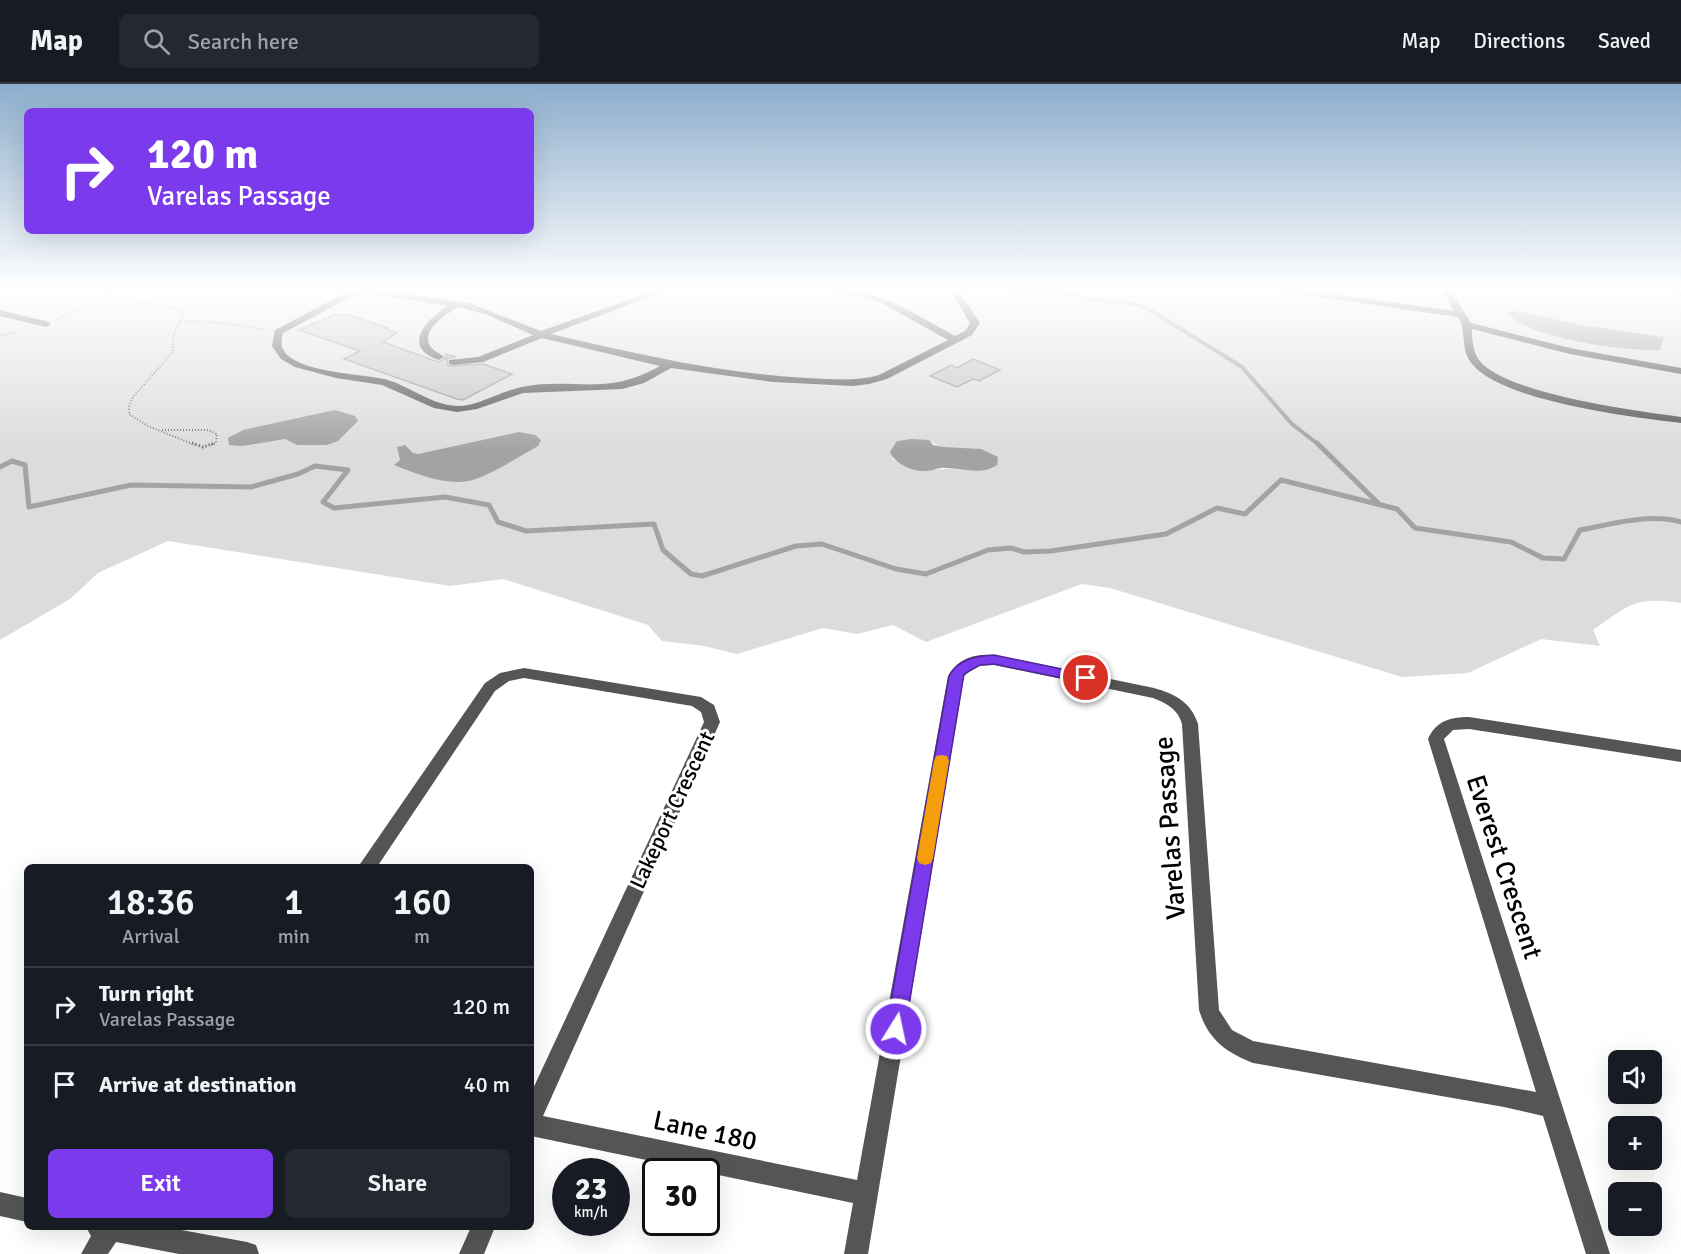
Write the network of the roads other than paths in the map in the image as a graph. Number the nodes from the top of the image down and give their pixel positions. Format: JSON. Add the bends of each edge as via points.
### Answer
{"nodes":[{"id":1,"x":275,"y":343,"type":"edge"},
{"id":2,"x":424,"y":343,"type":"edge"},
{"id":3,"x":523,"y":343,"type":"edge"},
{"id":4,"x":574,"y":343,"type":"edge"},
{"id":5,"x":950,"y":343,"type":"edge"},
{"id":6,"x":1469,"y":343,"type":"edge"},
{"id":7,"x":1538,"y":343,"type":"edge"},
{"id":8,"x":440,"y":357,"type":"dead end"},
{"id":9,"x":453,"y":362,"type":"dead end"},
{"id":10,"x":669,"y":365,"type":"junction"},
{"id":11,"x":1681,"y":371,"type":"edge"},
{"id":12,"x":1681,"y":420,"type":"edge"},
{"id":13,"x":1681,"y":756,"type":"edge"},
{"id":14,"x":369,"y":864,"type":"edge"},
{"id":15,"x":1552,"y":1107,"type":"junction"},
{"id":16,"x":534,"y":1111,"type":"edge"},
{"id":17,"x":534,"y":1126,"type":"edge"},
{"id":18,"x":868,"y":1194,"type":"junction"},
{"id":19,"x":0,"y":1204,"type":"edge"},
{"id":20,"x":24,"y":1209,"type":"edge"},
{"id":21,"x":106,"y":1230,"type":"edge"},
{"id":22,"x":118,"y":1230,"type":"edge"},
{"id":23,"x":482,"y":1230,"type":"edge"},
{"id":24,"x":93,"y":1254,"type":"edge"},
{"id":25,"x":248,"y":1254,"type":"edge"},
{"id":26,"x":471,"y":1254,"type":"edge"},
{"id":27,"x":856,"y":1254,"type":"edge"},
{"id":28,"x":1598,"y":1254,"type":"edge"}],
"edges":[{"from":1,"to":10,"type":"street","via":[[285,358],[301,367],[386,383],[458,409],[524,390],[634,383]]},
{"from":2,"to":8,"type":"street","via":[[429,351]]},
{"from":3,"to":9,"type":"street","via":[[480,360]]},
{"from":4,"to":10,"type":"street"},
{"from":5,"to":10,"type":"street","via":[[883,377],[853,383],[773,379]]},
{"from":6,"to":12,"type":"street","via":[[1472,358],[1499,377],[1562,399]]},
{"from":7,"to":11,"type":"street"},
{"from":13,"to":15,"type":"street","name":"Everest Crescent","via":[[1469,723],[1449,724],[1438,733],[1437,746]]},
{"from":14,"to":16,"type":"street","name":"Lakeport Crescent","via":[[490,687],[505,677],[524,673],[696,701],[708,709],[712,722]]},
{"from":15,"to":18,"type":"street","name":"Varelas Passage","via":[[1253,1052],[1228,1041],[1218,1031],[1209,1010],[1190,724],[1185,711],[1173,700],[1154,693],[994,660],[977,660],[963,666],[956,676]]},
{"from":15,"to":28,"type":"street","name":"Everest Crescent"},
{"from":17,"to":18,"type":"street","name":"Lane 180"},
{"from":18,"to":27,"type":"street","name":"Varelas Passage"},
{"from":19,"to":20,"type":"street"},
{"from":21,"to":24,"type":"street"},
{"from":22,"to":25,"type":"street"},
{"from":23,"to":26,"type":"street"}]}
